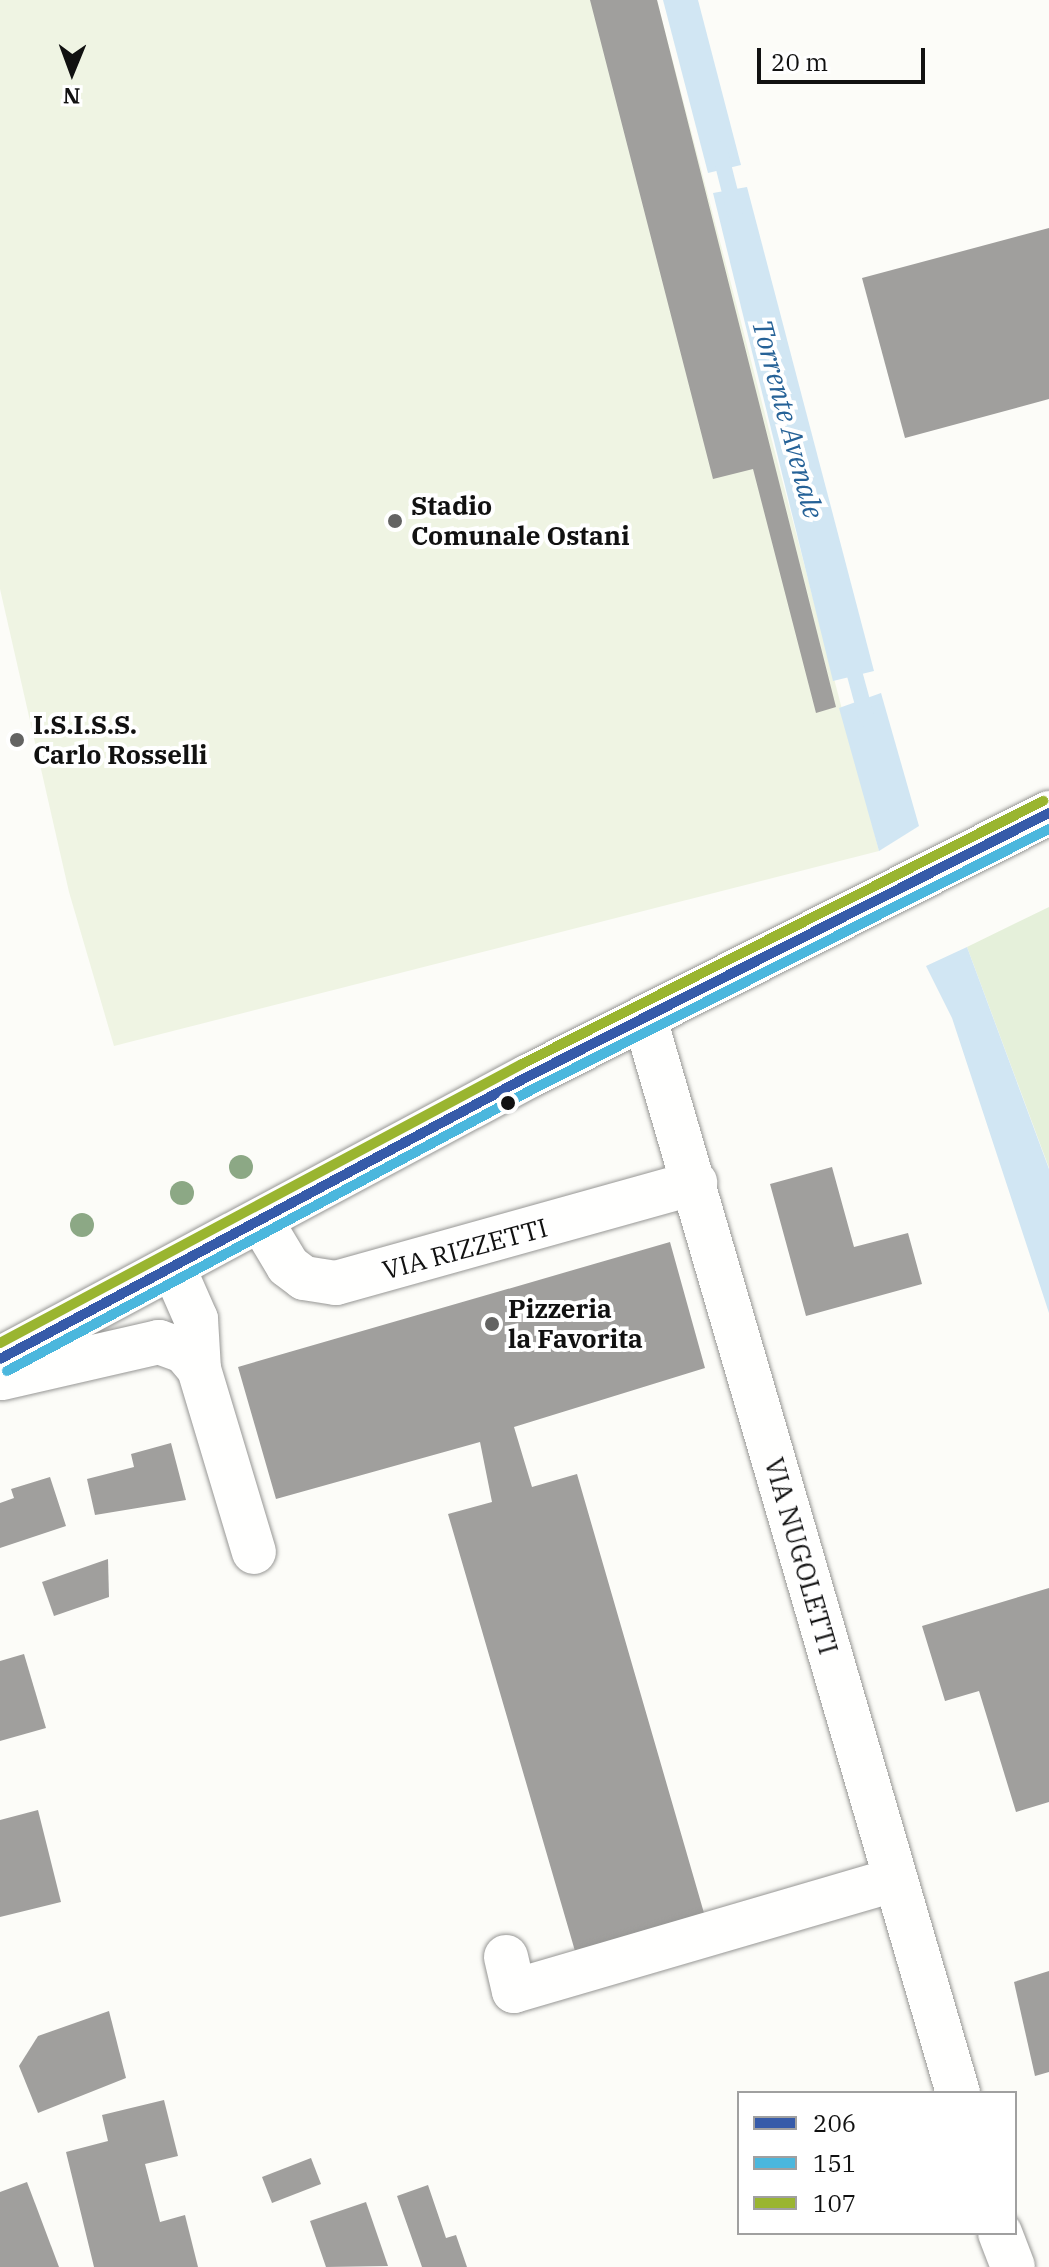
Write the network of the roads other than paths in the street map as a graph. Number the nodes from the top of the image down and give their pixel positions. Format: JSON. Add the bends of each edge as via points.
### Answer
{"nodes":[{"id":1,"x":1049,"y":813,"type":"edge"},
{"id":2,"x":645,"y":1019,"type":"junction"},
{"id":3,"x":695,"y":1183,"type":"junction"},
{"id":4,"x":261,"y":1221,"type":"junction"},
{"id":5,"x":174,"y":1269,"type":"junction"},
{"id":6,"x":0,"y":1359,"type":"edge"},
{"id":7,"x":199,"y":1369,"type":"junction"},
{"id":8,"x":0,"y":1379,"type":"edge"},
{"id":9,"x":254,"y":1552,"type":"dead end"},
{"id":10,"x":893,"y":1880,"type":"junction"},
{"id":11,"x":506,"y":1957,"type":"dead end"},
{"id":12,"x":957,"y":2091,"type":"edge"},
{"id":13,"x":1001,"y":2235,"type":"edge"},
{"id":14,"x":1013,"y":2267,"type":"edge"}],
"edges":[{"from":1,"to":2,"type":"street"},
{"from":2,"to":3,"type":"street","name":"VIA NUGOLETTI"},
{"from":2,"to":4,"type":"street"},
{"from":3,"to":4,"type":"street","name":"VIA RIZZETTI","via":[[336,1283],[304,1278],[288,1266]]},
{"from":3,"to":10,"type":"street","name":"VIA NUGOLETTI"},
{"from":4,"to":5,"type":"street"},
{"from":5,"to":6,"type":"street"},
{"from":5,"to":7,"type":"street","via":[[196,1319]]},
{"from":7,"to":8,"type":"street","via":[[184,1351],[159,1342]]},
{"from":7,"to":9,"type":"street"},
{"from":10,"to":11,"type":"street","via":[[514,1991]]},
{"from":10,"to":12,"type":"street","name":"VIA NUGOLETTI"},
{"from":13,"to":14,"type":"street"}]}
